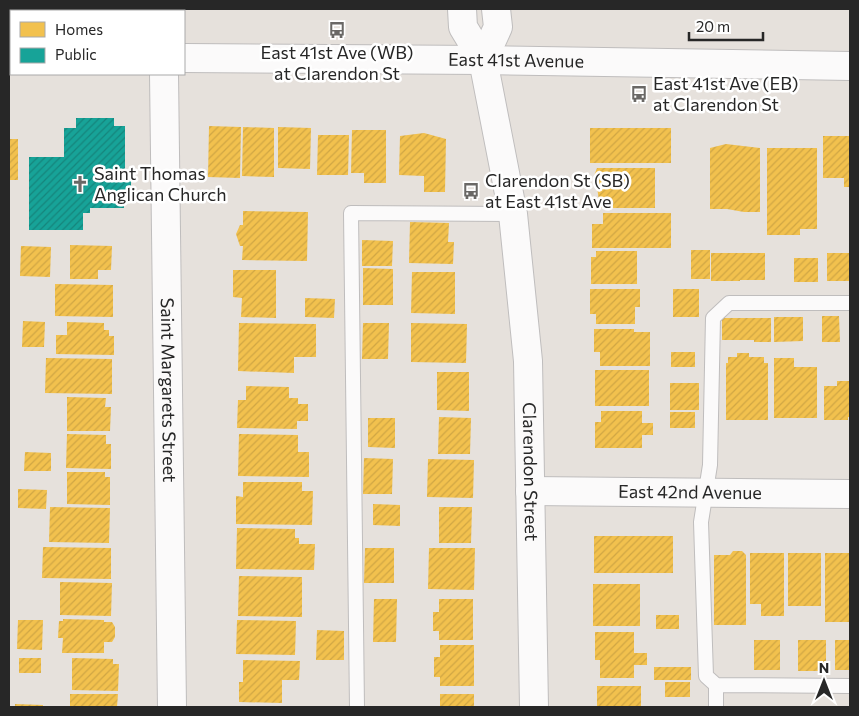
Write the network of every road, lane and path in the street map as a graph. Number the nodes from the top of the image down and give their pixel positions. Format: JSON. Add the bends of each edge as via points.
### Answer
{"nodes":[{"id":1,"x":462,"y":9,"type":"edge"},
{"id":2,"x":496,"y":9,"type":"edge"},
{"id":3,"x":185,"y":58,"type":"edge"},
{"id":4,"x":484,"y":60,"type":"junction"},
{"id":5,"x":850,"y":66,"type":"edge"},
{"id":6,"x":164,"y":75,"type":"edge"},
{"id":7,"x":513,"y":214,"type":"junction"},
{"id":8,"x":850,"y":303,"type":"edge"},
{"id":9,"x":530,"y":491,"type":"junction"},
{"id":10,"x":706,"y":493,"type":"junction"},
{"id":11,"x":850,"y":494,"type":"edge"},
{"id":12,"x":716,"y":685,"type":"junction"},
{"id":13,"x":850,"y":686,"type":"edge"},
{"id":14,"x":172,"y":707,"type":"edge"},
{"id":15,"x":357,"y":707,"type":"edge"},
{"id":16,"x":534,"y":707,"type":"edge"},
{"id":17,"x":716,"y":707,"type":"edge"}],
"edges":[{"from":1,"to":4,"type":"street","name":"Clarendon Street","via":[[463,27]]},
{"from":2,"to":4,"type":"street","via":[[498,27]]},
{"from":3,"to":4,"type":"street","name":"East 41st Avenue"},
{"from":4,"to":5,"type":"street","name":"East 41st Avenue"},
{"from":4,"to":7,"type":"street","name":"Clarendon Street"},
{"from":6,"to":14,"type":"street","name":"Saint Margarets Street"},
{"from":7,"to":9,"type":"street","name":"Clarendon Street","via":[[528,361]]},
{"from":7,"to":15,"type":"lane","via":[[351,213]]},
{"from":8,"to":10,"type":"lane","via":[[729,302],[713,318],[710,465]]},
{"from":9,"to":10,"type":"street","name":"East 42nd Avenue"},
{"from":9,"to":16,"type":"street","name":"Clarendon Street"},
{"from":10,"to":11,"type":"street","name":"East 42nd Avenue"},
{"from":10,"to":12,"type":"lane","via":[[701,522],[706,676]]},
{"from":12,"to":13,"type":"lane"},
{"from":12,"to":17,"type":"lane"}]}
